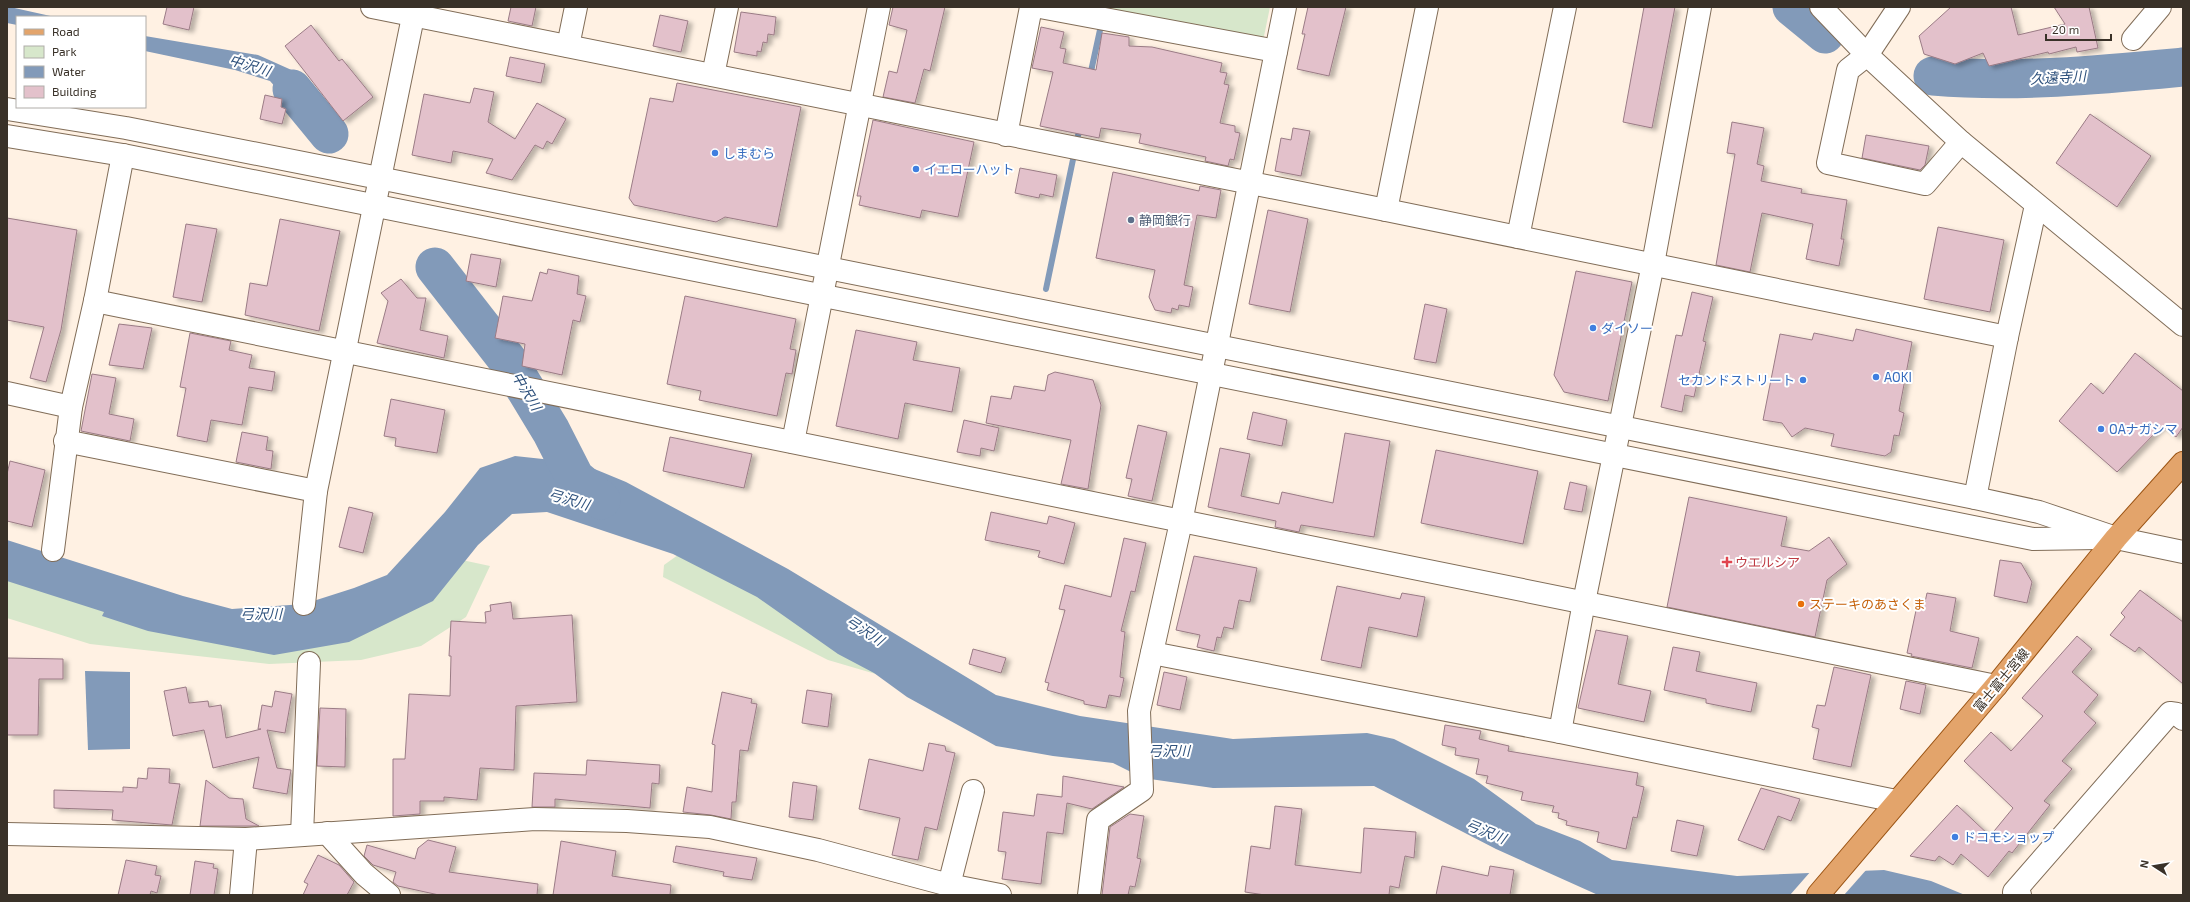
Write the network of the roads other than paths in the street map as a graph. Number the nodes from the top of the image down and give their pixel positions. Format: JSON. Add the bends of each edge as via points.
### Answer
{"nodes":[{"id":1,"x":372,"y":7,"type":"edge"},
{"id":2,"x":576,"y":7,"type":"edge"},
{"id":3,"x":727,"y":7,"type":"edge"},
{"id":4,"x":879,"y":7,"type":"edge"},
{"id":5,"x":1031,"y":7,"type":"edge"},
{"id":6,"x":1040,"y":7,"type":"edge"},
{"id":7,"x":1285,"y":7,"type":"edge"},
{"id":8,"x":1427,"y":7,"type":"edge"},
{"id":9,"x":1565,"y":7,"type":"edge"},
{"id":10,"x":1700,"y":7,"type":"edge"},
{"id":11,"x":1821,"y":7,"type":"edge"},
{"id":12,"x":1899,"y":7,"type":"edge"},
{"id":13,"x":2160,"y":7,"type":"edge"},
{"id":14,"x":414,"y":11,"type":"edge"},
{"id":15,"x":2133,"y":39,"type":"dead end"},
{"id":16,"x":568,"y":46,"type":"junction"},
{"id":17,"x":1276,"y":51,"type":"junction"},
{"id":18,"x":1867,"y":55,"type":"junction"},
{"id":19,"x":713,"y":75,"type":"junction"},
{"id":20,"x":860,"y":106,"type":"junction"},
{"id":21,"x":7,"y":109,"type":"edge"},
{"id":22,"x":1006,"y":135,"type":"junction"},
{"id":23,"x":7,"y":136,"type":"edge"},
{"id":24,"x":1961,"y":142,"type":"junction"},
{"id":25,"x":123,"y":155,"type":"junction"},
{"id":26,"x":380,"y":178,"type":"junction"},
{"id":27,"x":1250,"y":183,"type":"junction"},
{"id":28,"x":2036,"y":205,"type":"junction"},
{"id":29,"x":374,"y":206,"type":"junction"},
{"id":30,"x":1386,"y":210,"type":"junction"},
{"id":31,"x":1518,"y":237,"type":"junction"},
{"id":32,"x":1653,"y":264,"type":"junction"},
{"id":33,"x":826,"y":268,"type":"junction"},
{"id":34,"x":821,"y":294,"type":"junction"},
{"id":35,"x":95,"y":301,"type":"junction"},
{"id":36,"x":2183,"y":325,"type":"edge"},
{"id":37,"x":2007,"y":337,"type":"junction"},
{"id":38,"x":1217,"y":347,"type":"junction"},
{"id":39,"x":345,"y":351,"type":"junction"},
{"id":40,"x":1211,"y":374,"type":"junction"},
{"id":41,"x":7,"y":393,"type":"edge"},
{"id":42,"x":71,"y":407,"type":"junction"},
{"id":43,"x":1620,"y":427,"type":"junction"},
{"id":44,"x":65,"y":441,"type":"junction"},
{"id":45,"x":793,"y":442,"type":"junction"},
{"id":46,"x":1615,"y":455,"type":"junction"},
{"id":47,"x":2183,"y":463,"type":"edge"},
{"id":48,"x":316,"y":491,"type":"junction"},
{"id":49,"x":1975,"y":498,"type":"junction"},
{"id":50,"x":1181,"y":522,"type":"junction"},
{"id":51,"x":2116,"y":538,"type":"junction"},
{"id":52,"x":53,"y":550,"type":"dead end"},
{"id":53,"x":2183,"y":552,"type":"edge"},
{"id":54,"x":1584,"y":602,"type":"junction"},
{"id":55,"x":304,"y":604,"type":"dead end"},
{"id":56,"x":1152,"y":653,"type":"junction"},
{"id":57,"x":309,"y":663,"type":"dead end"},
{"id":58,"x":1996,"y":686,"type":"junction"},
{"id":59,"x":2183,"y":719,"type":"edge"},
{"id":60,"x":1560,"y":732,"type":"junction"},
{"id":61,"x":973,"y":792,"type":"dead end"},
{"id":62,"x":1896,"y":801,"type":"junction"},
{"id":63,"x":327,"y":833,"type":"junction"},
{"id":64,"x":7,"y":834,"type":"edge"},
{"id":65,"x":302,"y":835,"type":"junction"},
{"id":66,"x":246,"y":839,"type":"junction"},
{"id":67,"x":949,"y":885,"type":"junction"},
{"id":68,"x":241,"y":895,"type":"edge"},
{"id":69,"x":389,"y":895,"type":"edge"},
{"id":70,"x":1000,"y":895,"type":"edge"},
{"id":71,"x":1089,"y":895,"type":"edge"},
{"id":72,"x":1818,"y":895,"type":"edge"},
{"id":73,"x":2020,"y":895,"type":"edge"}],
"edges":[{"from":1,"to":14,"type":"street"},
{"from":2,"to":16,"type":"street"},
{"from":3,"to":19,"type":"street"},
{"from":4,"to":20,"type":"street"},
{"from":5,"to":22,"type":"street"},
{"from":6,"to":17,"type":"street"},
{"from":7,"to":17,"type":"street"},
{"from":8,"to":30,"type":"street"},
{"from":9,"to":31,"type":"street"},
{"from":10,"to":32,"type":"street"},
{"from":11,"to":18,"type":"street"},
{"from":12,"to":18,"type":"street"},
{"from":13,"to":15,"type":"street"},
{"from":14,"to":16,"type":"street"},
{"from":14,"to":26,"type":"street"},
{"from":16,"to":19,"type":"street"},
{"from":17,"to":27,"type":"street"},
{"from":18,"to":24,"type":"street"},
{"from":18,"to":24,"type":"street","via":[[1848,70],[1828,163],[1925,184]]},
{"from":19,"to":20,"type":"street"},
{"from":20,"to":22,"type":"street"},
{"from":20,"to":33,"type":"street"},
{"from":21,"to":26,"type":"street","via":[[126,128]]},
{"from":22,"to":27,"type":"street"},
{"from":23,"to":25,"type":"street"},
{"from":24,"to":28,"type":"street"},
{"from":25,"to":29,"type":"street"},
{"from":25,"to":35,"type":"street"},
{"from":26,"to":29,"type":"street"},
{"from":26,"to":33,"type":"street"},
{"from":27,"to":30,"type":"street"},
{"from":27,"to":38,"type":"street"},
{"from":28,"to":36,"type":"street"},
{"from":28,"to":37,"type":"street"},
{"from":29,"to":34,"type":"street"},
{"from":29,"to":39,"type":"street"},
{"from":30,"to":31,"type":"street"},
{"from":31,"to":32,"type":"street"},
{"from":32,"to":37,"type":"street"},
{"from":32,"to":43,"type":"street"},
{"from":33,"to":34,"type":"street"},
{"from":33,"to":38,"type":"street"},
{"from":34,"to":40,"type":"street"},
{"from":34,"to":45,"type":"street"},
{"from":35,"to":39,"type":"street"},
{"from":35,"to":42,"type":"street"},
{"from":37,"to":49,"type":"street"},
{"from":38,"to":40,"type":"street"},
{"from":38,"to":43,"type":"street"},
{"from":39,"to":45,"type":"street"},
{"from":39,"to":48,"type":"street"},
{"from":40,"to":46,"type":"street"},
{"from":40,"to":50,"type":"street"},
{"from":41,"to":42,"type":"street"},
{"from":42,"to":44,"type":"street"},
{"from":43,"to":46,"type":"street"},
{"from":43,"to":49,"type":"street"},
{"from":44,"to":48,"type":"street"},
{"from":44,"to":52,"type":"street"},
{"from":45,"to":50,"type":"street"},
{"from":46,"to":51,"type":"street","via":[[2032,539]]},
{"from":46,"to":54,"type":"street"},
{"from":47,"to":51,"type":"main road","name":"富士富士宮線"},
{"from":48,"to":55,"type":"street"},
{"from":49,"to":51,"type":"street","via":[[2039,512]]},
{"from":50,"to":54,"type":"street"},
{"from":50,"to":56,"type":"street"},
{"from":51,"to":53,"type":"street"},
{"from":51,"to":58,"type":"main road","name":"富士富士宮線"},
{"from":54,"to":58,"type":"street"},
{"from":54,"to":60,"type":"street"},
{"from":56,"to":60,"type":"street"},
{"from":56,"to":71,"type":"street","via":[[1140,711],[1142,790],[1098,820]]},
{"from":57,"to":65,"type":"street"},
{"from":58,"to":62,"type":"main road","name":"富士富士宮線"},
{"from":59,"to":73,"type":"street","via":[[2177,714],[2170,713],[2014,892]]},
{"from":60,"to":62,"type":"street"},
{"from":61,"to":67,"type":"street"},
{"from":62,"to":72,"type":"main road","name":"富士富士宮線"},
{"from":63,"to":65,"type":"street"},
{"from":63,"to":67,"type":"street","via":[[536,819],[627,821],[710,827],[818,850]]},
{"from":63,"to":69,"type":"street","via":[[364,874]]},
{"from":64,"to":66,"type":"street"},
{"from":65,"to":66,"type":"street"},
{"from":66,"to":68,"type":"street"},
{"from":67,"to":70,"type":"street"}]}
